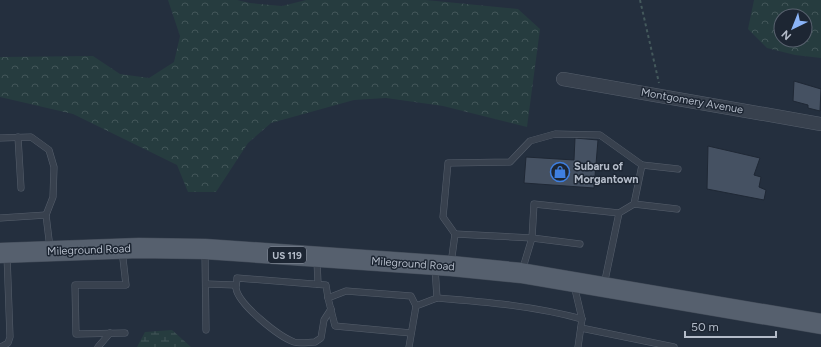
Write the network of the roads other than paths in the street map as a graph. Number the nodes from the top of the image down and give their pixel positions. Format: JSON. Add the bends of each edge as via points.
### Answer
{"nodes":[{"id":1,"x":563,"y":79,"type":"dead end"},
{"id":2,"x":821,"y":124,"type":"edge"},
{"id":3,"x":0,"y":138,"type":"edge"},
{"id":4,"x":18,"y":138,"type":"junction"},
{"id":5,"x":642,"y":166,"type":"junction"},
{"id":6,"x":678,"y":169,"type":"dead end"},
{"id":7,"x":21,"y":188,"type":"dead end"},
{"id":8,"x":634,"y":204,"type":"junction"},
{"id":9,"x":677,"y":209,"type":"dead end"},
{"id":10,"x":619,"y":213,"type":"junction"},
{"id":11,"x":46,"y":215,"type":"junction"},
{"id":12,"x":0,"y":218,"type":"edge"},
{"id":13,"x":455,"y":234,"type":"junction"},
{"id":14,"x":532,"y":238,"type":"junction"},
{"id":15,"x":580,"y":244,"type":"dead end"},
{"id":16,"x":122,"y":249,"type":"junction"},
{"id":17,"x":205,"y":249,"type":"junction"},
{"id":18,"x":51,"y":251,"type":"junction"},
{"id":19,"x":3,"y":253,"type":"edge"},
{"id":20,"x":316,"y":257,"type":"junction"},
{"id":21,"x":443,"y":266,"type":"junction"},
{"id":22,"x":521,"y":273,"type":"junction"},
{"id":23,"x":574,"y":282,"type":"junction"},
{"id":24,"x":206,"y":284,"type":"junction"},
{"id":25,"x":318,"y":284,"type":"junction"},
{"id":26,"x":236,"y":285,"type":"junction"},
{"id":27,"x":604,"y":286,"type":"junction"},
{"id":28,"x":328,"y":298,"type":"junction"},
{"id":29,"x":438,"y":298,"type":"junction"},
{"id":30,"x":416,"y":306,"type":"junction"},
{"id":31,"x":330,"y":309,"type":"junction"},
{"id":32,"x":582,"y":319,"type":"junction"},
{"id":33,"x":821,"y":324,"type":"edge"},
{"id":34,"x":581,"y":328,"type":"junction"},
{"id":35,"x":206,"y":330,"type":"dead end"},
{"id":36,"x":110,"y":333,"type":"junction"},
{"id":37,"x":125,"y":333,"type":"dead end"},
{"id":38,"x":410,"y":333,"type":"junction"},
{"id":39,"x":1,"y":347,"type":"edge"},
{"id":40,"x":98,"y":347,"type":"edge"},
{"id":41,"x":408,"y":347,"type":"edge"},
{"id":42,"x":578,"y":347,"type":"edge"},
{"id":43,"x":674,"y":347,"type":"edge"}],
"edges":[{"from":1,"to":2,"type":"street","name":"Montgomery Avenue"},
{"from":3,"to":4,"type":"lane"},
{"from":4,"to":7,"type":"lane"},
{"from":4,"to":11,"type":"lane","via":[[31,137],[49,150],[54,167],[53,197]]},
{"from":5,"to":6,"type":"lane"},
{"from":5,"to":8,"type":"lane"},
{"from":5,"to":13,"type":"lane","via":[[600,136],[556,134],[530,141],[510,162],[448,163],[443,217]]},
{"from":8,"to":9,"type":"lane"},
{"from":8,"to":10,"type":"lane"},
{"from":10,"to":14,"type":"lane","via":[[534,204]]},
{"from":10,"to":27,"type":"lane"},
{"from":11,"to":12,"type":"lane"},
{"from":11,"to":18,"type":"lane"},
{"from":13,"to":14,"type":"lane"},
{"from":13,"to":21,"type":"lane"},
{"from":14,"to":15,"type":"lane"},
{"from":14,"to":22,"type":"lane"},
{"from":16,"to":17,"type":"main road","name":"Mileground Road","number":"US 119"},
{"from":16,"to":18,"type":"main road","name":"Mileground Road","number":"US 119"},
{"from":16,"to":36,"type":"lane","via":[[126,285],[75,285],[76,334]]},
{"from":17,"to":20,"type":"main road","name":"Mileground Road","number":"US 119"},
{"from":17,"to":24,"type":"lane"},
{"from":18,"to":19,"type":"main road","name":"Mileground Road","number":"US 119"},
{"from":19,"to":39,"type":"lane","via":[[10,337]]},
{"from":20,"to":21,"type":"main road","name":"Mileground Road","number":"US 119"},
{"from":20,"to":25,"type":"lane"},
{"from":21,"to":22,"type":"main road","name":"Mileground Road","number":"US 119"},
{"from":21,"to":29,"type":"lane"},
{"from":22,"to":23,"type":"main road","name":"Mileground Road","number":"US 119"},
{"from":23,"to":27,"type":"main road","name":"Mileground Road","number":"US 119"},
{"from":23,"to":32,"type":"lane"},
{"from":24,"to":26,"type":"lane"},
{"from":24,"to":35,"type":"lane"},
{"from":25,"to":26,"type":"lane","via":[[237,278]]},
{"from":25,"to":28,"type":"lane","via":[[326,285]]},
{"from":26,"to":31,"type":"lane","via":[[240,297],[254,314],[277,333],[294,342],[315,342],[321,338],[324,320]]},
{"from":27,"to":33,"type":"main road","name":"Mileground Road","number":"US 119"},
{"from":28,"to":30,"type":"lane","via":[[346,291],[411,296]]},
{"from":28,"to":31,"type":"lane"},
{"from":29,"to":30,"type":"lane"},
{"from":29,"to":32,"type":"lane","via":[[504,303],[555,311]]},
{"from":30,"to":38,"type":"lane"},
{"from":31,"to":38,"type":"lane","via":[[335,326]]},
{"from":32,"to":34,"type":"lane"},
{"from":34,"to":42,"type":"lane"},
{"from":34,"to":43,"type":"lane"},
{"from":36,"to":37,"type":"lane"},
{"from":36,"to":40,"type":"lane"},
{"from":38,"to":41,"type":"lane"}]}
